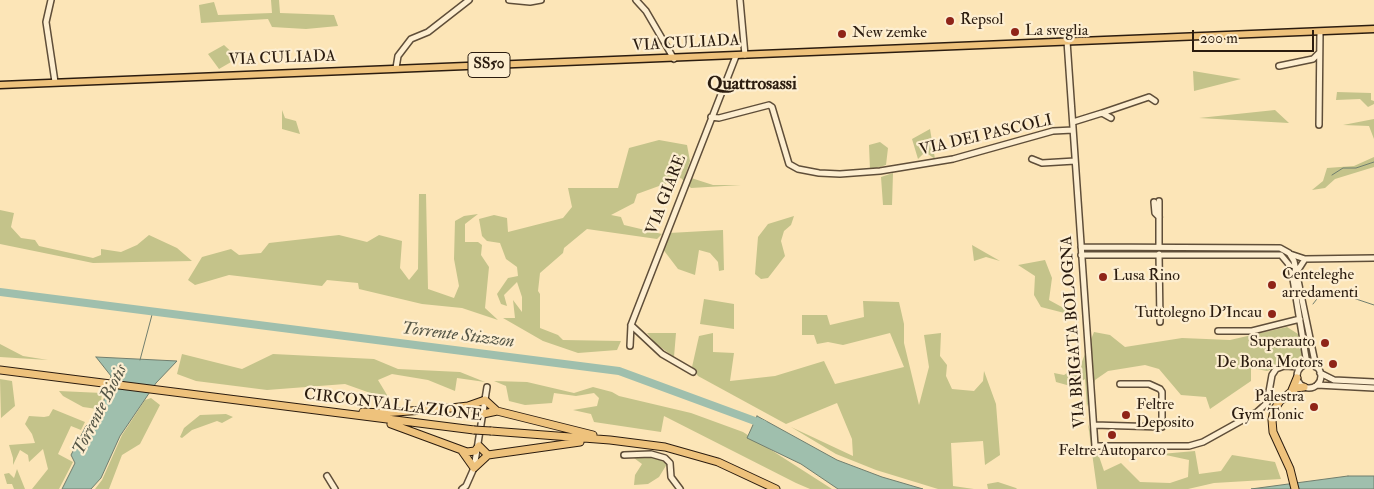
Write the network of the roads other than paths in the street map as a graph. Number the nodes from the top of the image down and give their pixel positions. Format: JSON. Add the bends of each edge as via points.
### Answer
{"nodes":[{"id":1,"x":51,"y":0,"type":"edge"},
{"id":2,"x":469,"y":0,"type":"edge"},
{"id":3,"x":510,"y":0,"type":"edge"},
{"id":4,"x":541,"y":0,"type":"edge"},
{"id":5,"x":636,"y":0,"type":"edge"},
{"id":6,"x":740,"y":0,"type":"edge"},
{"id":7,"x":526,"y":1,"type":"edge"},
{"id":8,"x":1374,"y":29,"type":"edge"},
{"id":9,"x":1320,"y":32,"type":"junction"},
{"id":10,"x":1068,"y":41,"type":"junction"},
{"id":11,"x":1320,"y":53,"type":"junction"},
{"id":12,"x":745,"y":55,"type":"junction"},
{"id":13,"x":736,"y":56,"type":"junction"},
{"id":14,"x":674,"y":59,"type":"junction"},
{"id":15,"x":1278,"y":66,"type":"dead end"},
{"id":16,"x":396,"y":68,"type":"junction"},
{"id":17,"x":55,"y":82,"type":"junction"},
{"id":18,"x":0,"y":85,"type":"edge"},
{"id":19,"x":1155,"y":100,"type":"dead end"},
{"id":20,"x":1102,"y":113,"type":"junction"},
{"id":21,"x":711,"y":117,"type":"junction"},
{"id":22,"x":1111,"y":118,"type":"dead end"},
{"id":23,"x":1073,"y":122,"type":"junction"},
{"id":24,"x":1319,"y":125,"type":"dead end"},
{"id":25,"x":1073,"y":130,"type":"junction"},
{"id":26,"x":1032,"y":159,"type":"dead end"},
{"id":27,"x":1075,"y":160,"type":"junction"},
{"id":28,"x":1156,"y":202,"type":"dead end"},
{"id":29,"x":1081,"y":247,"type":"junction"},
{"id":30,"x":1159,"y":247,"type":"junction"},
{"id":31,"x":1289,"y":253,"type":"junction"},
{"id":32,"x":1159,"y":254,"type":"junction"},
{"id":33,"x":1082,"y":255,"type":"junction"},
{"id":34,"x":1374,"y":258,"type":"edge"},
{"id":35,"x":1305,"y":259,"type":"junction"},
{"id":36,"x":1297,"y":270,"type":"junction"},
{"id":37,"x":1300,"y":319,"type":"junction"},
{"id":38,"x":1160,"y":322,"type":"dead end"},
{"id":39,"x":631,"y":324,"type":"junction"},
{"id":40,"x":1218,"y":331,"type":"dead end"},
{"id":41,"x":630,"y":346,"type":"dead end"},
{"id":42,"x":1303,"y":366,"type":"junction"},
{"id":43,"x":1316,"y":367,"type":"junction"},
{"id":44,"x":1290,"y":368,"type":"junction"},
{"id":45,"x":0,"y":370,"type":"edge"},
{"id":46,"x":693,"y":372,"type":"dead end"},
{"id":47,"x":1320,"y":373,"type":"junction"},
{"id":48,"x":1297,"y":377,"type":"junction"},
{"id":49,"x":1374,"y":382,"type":"edge"},
{"id":50,"x":1120,"y":384,"type":"dead end"},
{"id":51,"x":1317,"y":385,"type":"junction"},
{"id":52,"x":487,"y":387,"type":"dead end"},
{"id":53,"x":1304,"y":387,"type":"junction"},
{"id":54,"x":1374,"y":388,"type":"edge"},
{"id":55,"x":1292,"y":391,"type":"junction"},
{"id":56,"x":485,"y":400,"type":"junction"},
{"id":57,"x":468,"y":406,"type":"junction"},
{"id":58,"x":497,"y":411,"type":"junction"},
{"id":59,"x":343,"y":414,"type":"junction"},
{"id":60,"x":484,"y":414,"type":"junction"},
{"id":61,"x":1094,"y":425,"type":"junction"},
{"id":62,"x":600,"y":439,"type":"junction"},
{"id":63,"x":479,"y":446,"type":"junction"},
{"id":64,"x":462,"y":451,"type":"junction"},
{"id":65,"x":488,"y":455,"type":"junction"},
{"id":66,"x":624,"y":455,"type":"dead end"},
{"id":67,"x":474,"y":468,"type":"junction"},
{"id":68,"x":327,"y":476,"type":"dead end"},
{"id":69,"x":335,"y":489,"type":"edge"},
{"id":70,"x":462,"y":489,"type":"edge"},
{"id":71,"x":680,"y":489,"type":"edge"},
{"id":72,"x":776,"y":489,"type":"edge"},
{"id":73,"x":1295,"y":489,"type":"edge"}],
"edges":[{"from":1,"to":17,"type":"street","via":[[46,22]]},
{"from":2,"to":16,"type":"street","via":[[428,32],[411,39],[398,56]]},
{"from":3,"to":7,"type":"street"},
{"from":4,"to":7,"type":"street"},
{"from":5,"to":14,"type":"street","via":[[646,10]]},
{"from":6,"to":12,"type":"street"},
{"from":8,"to":9,"type":"main road","name":"VIA CULIADA","number":"SS50"},
{"from":9,"to":10,"type":"main road","name":"VIA CULIADA","number":"SS50"},
{"from":9,"to":11,"type":"street"},
{"from":10,"to":12,"type":"main road","name":"VIA CULIADA","number":"SS50"},
{"from":10,"to":23,"type":"street","name":"VIA BRIGATA BOLOGNA"},
{"from":11,"to":15,"type":"street","via":[[1312,60]]},
{"from":11,"to":24,"type":"street"},
{"from":12,"to":13,"type":"main road","name":"VIA CULIADA","number":"SS50"},
{"from":13,"to":14,"type":"main road","name":"VIA CULIADA","number":"SS50"},
{"from":13,"to":21,"type":"street","name":"VIA GIARE"},
{"from":14,"to":16,"type":"main road","name":"VIA CULIADA","number":"SS50"},
{"from":16,"to":17,"type":"main road","name":"VIA CULIADA","number":"SS50"},
{"from":17,"to":18,"type":"main road","name":"VIA CULIADA","number":"SS50"},
{"from":19,"to":20,"type":"street","via":[[1149,97]]},
{"from":20,"to":22,"type":"street"},
{"from":20,"to":23,"type":"street"},
{"from":21,"to":25,"type":"street","name":"VIA DEI PASCOLI","via":[[769,105],[789,164],[819,173],[840,174],[880,172],[953,159],[1053,131]]},
{"from":21,"to":39,"type":"street","name":"VIA GIARE"},
{"from":23,"to":25,"type":"street","name":"VIA BRIGATA BOLOGNA"},
{"from":25,"to":27,"type":"street","name":"VIA BRIGATA BOLOGNA"},
{"from":26,"to":27,"type":"street","via":[[1042,163]]},
{"from":27,"to":29,"type":"street","name":"VIA BRIGATA BOLOGNA"},
{"from":28,"to":30,"type":"street"},
{"from":29,"to":30,"type":"street"},
{"from":29,"to":33,"type":"street","name":"VIA BRIGATA BOLOGNA"},
{"from":30,"to":31,"type":"street","via":[[1280,248]]},
{"from":31,"to":35,"type":"street"},
{"from":31,"to":36,"type":"street"},
{"from":32,"to":33,"type":"street"},
{"from":32,"to":37,"type":"street","via":[[1281,255],[1290,267]]},
{"from":32,"to":38,"type":"street"},
{"from":33,"to":61,"type":"street","name":"VIA BRIGATA BOLOGNA"},
{"from":34,"to":35,"type":"street"},
{"from":35,"to":36,"type":"street"},
{"from":36,"to":43,"type":"street"},
{"from":37,"to":40,"type":"street","via":[[1252,331]]},
{"from":37,"to":42,"type":"street"},
{"from":39,"to":41,"type":"street","name":"VIA GIARE"},
{"from":39,"to":46,"type":"street","via":[[662,354]]},
{"from":42,"to":43,"type":"street"},
{"from":42,"to":44,"type":"street"},
{"from":42,"to":48,"type":"street"},
{"from":43,"to":47,"type":"street"},
{"from":44,"to":48,"type":"street"},
{"from":44,"to":61,"type":"street","name":"VIA BRIGATA BOLOGNA","via":[[1279,366],[1273,372],[1267,403],[1257,412],[1203,442],[1189,446],[1095,446]]},
{"from":45,"to":59,"type":"highway","name":"CIRCONVALLAZIONE"},
{"from":47,"to":49,"type":"street","via":[[1334,380]]},
{"from":47,"to":51,"type":"street"},
{"from":48,"to":53,"type":"street"},
{"from":48,"to":55,"type":"highway"},
{"from":50,"to":61,"type":"street","via":[[1149,384],[1160,389],[1162,427]]},
{"from":51,"to":53,"type":"street"},
{"from":51,"to":54,"type":"street"},
{"from":52,"to":56,"type":"street"},
{"from":53,"to":55,"type":"highway"},
{"from":55,"to":73,"type":"highway","via":[[1280,400],[1274,410],[1273,432],[1290,469]]},
{"from":56,"to":57,"type":"highway"},
{"from":56,"to":58,"type":"highway"},
{"from":56,"to":60,"type":"street"},
{"from":57,"to":59,"type":"highway","via":[[382,414],[350,411]]},
{"from":57,"to":60,"type":"highway"},
{"from":58,"to":60,"type":"highway"},
{"from":58,"to":62,"type":"highway"},
{"from":59,"to":62,"type":"highway","name":"CIRCONVALLAZIONE","bridge":true,"via":[[474,430]]},
{"from":59,"to":64,"type":"highway","via":[[398,426]]},
{"from":60,"to":63,"type":"street"},
{"from":62,"to":65,"type":"highway","via":[[594,443],[574,442]]},
{"from":62,"to":72,"type":"highway","name":"CIRCONVALLAZIONE","via":[[690,453],[718,462]]},
{"from":63,"to":64,"type":"highway","via":[[471,452]]},
{"from":63,"to":65,"type":"highway"},
{"from":63,"to":67,"type":"street"},
{"from":64,"to":67,"type":"highway"},
{"from":65,"to":67,"type":"highway"},
{"from":66,"to":71,"type":"street","via":[[652,454],[665,458],[670,463],[671,477]]},
{"from":67,"to":70,"type":"street"},
{"from":68,"to":69,"type":"street"}]}
